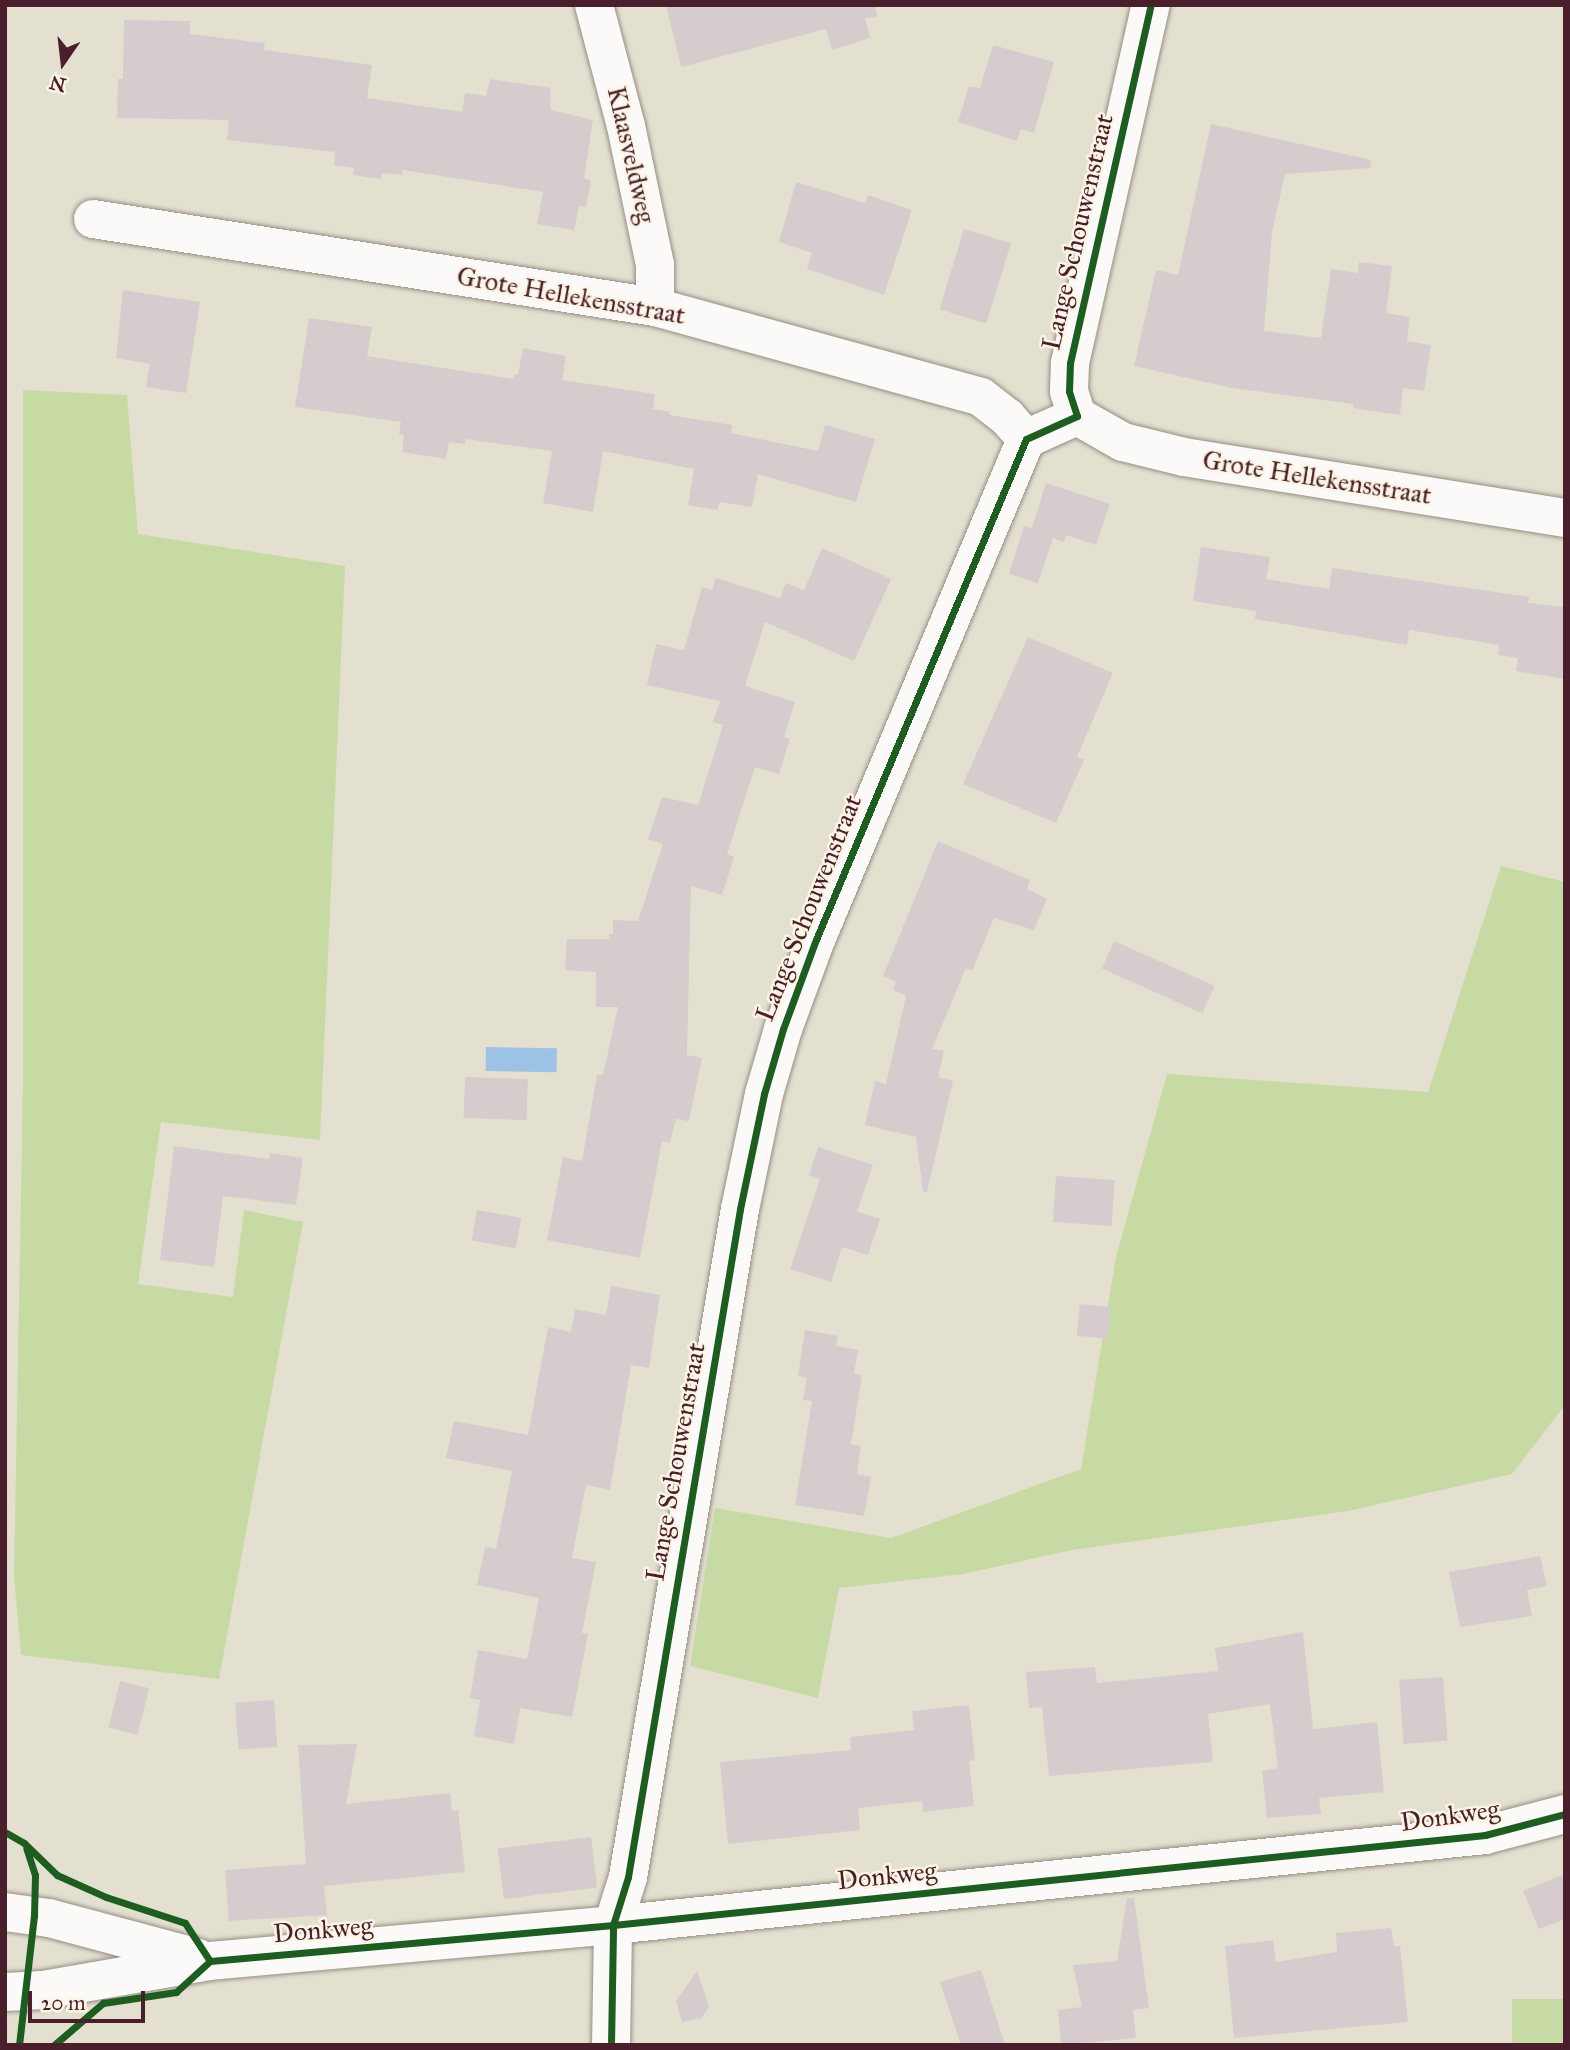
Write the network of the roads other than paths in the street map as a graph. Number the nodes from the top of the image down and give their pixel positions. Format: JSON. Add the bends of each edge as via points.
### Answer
{"nodes":[{"id":1,"x":594,"y":5,"type":"edge"},
{"id":2,"x":1151,"y":5,"type":"edge"},
{"id":3,"x":93,"y":219,"type":"dead end"},
{"id":4,"x":654,"y":307,"type":"junction"},
{"id":5,"x":1077,"y":416,"type":"junction"},
{"id":6,"x":1026,"y":439,"type":"junction"},
{"id":7,"x":1565,"y":518,"type":"edge"},
{"id":8,"x":1565,"y":1814,"type":"edge"},
{"id":9,"x":5,"y":1912,"type":"edge"},
{"id":10,"x":613,"y":1925,"type":"junction"},
{"id":11,"x":210,"y":1961,"type":"junction"},
{"id":12,"x":5,"y":1992,"type":"edge"},
{"id":13,"x":611,"y":2045,"type":"edge"}],
"edges":[{"from":1,"to":4,"type":"street","name":"Klaasveldweg","via":[[655,265]]},
{"from":2,"to":5,"type":"street","name":"Lange Schouwenstraat","via":[[1070,363],[1069,391]]},
{"from":3,"to":4,"type":"street","name":"Grote Hellekensstraat"},
{"from":4,"to":6,"type":"street","name":"Grote Hellekensstraat","via":[[981,397],[1007,416]]},
{"from":5,"to":6,"type":"street"},
{"from":5,"to":7,"type":"street","name":"Grote Hellekensstraat","via":[[1123,442],[1184,457]]},
{"from":6,"to":10,"type":"street","name":"Lange Schouwenstraat","via":[[815,942],[764,1094],[740,1209],[628,1877]]},
{"from":8,"to":10,"type":"street","name":"Donkweg","via":[[1485,1836]]},
{"from":9,"to":11,"type":"street","name":"Donkweg","via":[[49,1918]]},
{"from":10,"to":11,"type":"street","name":"Donkweg"},
{"from":10,"to":13,"type":"street","name":"Lange Schouwenstraat"},
{"from":11,"to":12,"type":"street","name":"Donkweg","via":[[43,1990]]}]}
